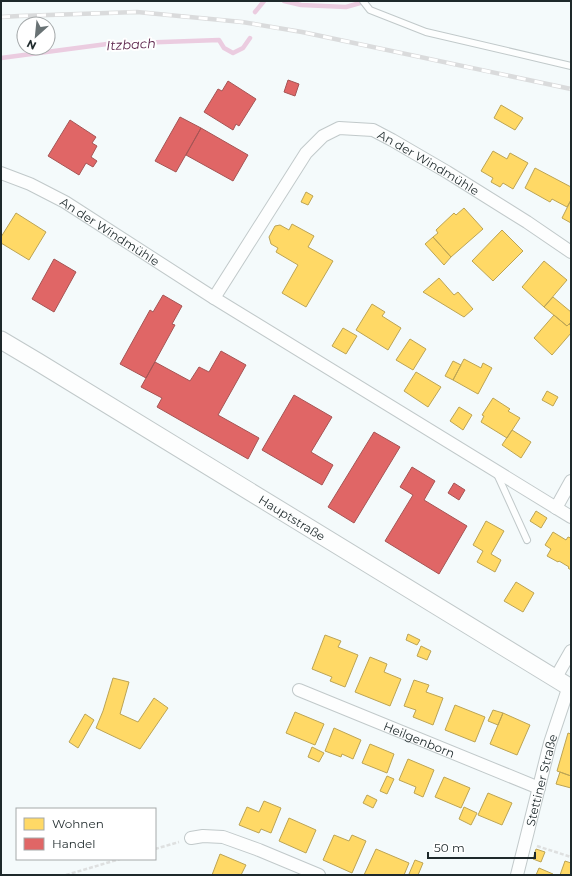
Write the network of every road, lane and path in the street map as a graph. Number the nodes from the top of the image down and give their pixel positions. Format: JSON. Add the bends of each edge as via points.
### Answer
{"nodes":[{"id":1,"x":363,"y":1,"type":"edge"},
{"id":2,"x":571,"y":66,"type":"edge"},
{"id":3,"x":1,"y":173,"type":"edge"},
{"id":4,"x":571,"y":252,"type":"edge"},
{"id":5,"x":214,"y":298,"type":"junction"},
{"id":6,"x":7,"y":344,"type":"edge"},
{"id":7,"x":496,"y":471,"type":"junction"},
{"id":8,"x":571,"y":481,"type":"edge"},
{"id":9,"x":556,"y":508,"type":"junction"},
{"id":10,"x":571,"y":517,"type":"edge"},
{"id":11,"x":527,"y":540,"type":"dead end"},
{"id":12,"x":571,"y":651,"type":"edge"},
{"id":13,"x":565,"y":684,"type":"edge"},
{"id":14,"x":299,"y":690,"type":"dead end"},
{"id":15,"x":539,"y":788,"type":"junction"},
{"id":16,"x":191,"y":838,"type":"joint"},
{"id":17,"x":526,"y":843,"type":"junction"},
{"id":18,"x":156,"y":849,"type":"edge"},
{"id":19,"x":571,"y":857,"type":"edge"},
{"id":20,"x":117,"y":860,"type":"edge"},
{"id":21,"x":66,"y":875,"type":"edge"},
{"id":22,"x":319,"y":875,"type":"edge"},
{"id":23,"x":517,"y":875,"type":"edge"}],
"edges":[{"from":1,"to":2,"type":"lane","via":[[370,10],[426,32]]},
{"from":3,"to":5,"type":"street","name":"An der Windmühle","via":[[65,202]]},
{"from":4,"to":5,"type":"street","name":"An der Windmühle","via":[[447,172],[392,140],[373,130],[339,128],[323,136],[306,153]]},
{"from":5,"to":7,"type":"street","name":"An der Windmühle"},
{"from":6,"to":13,"type":"main road","name":"Hauptstraße"},
{"from":7,"to":9,"type":"street","name":"An der Windmühle"},
{"from":7,"to":11,"type":"lane"},
{"from":8,"to":9,"type":"street"},
{"from":9,"to":10,"type":"street","name":"An der Windmühle"},
{"from":12,"to":13,"type":"street","name":"Stettiner Straße"},
{"from":13,"to":15,"type":"street","name":"Stettiner Straße"},
{"from":14,"to":15,"type":"street","name":"Heilgenborn"},
{"from":15,"to":17,"type":"street","name":"Stettiner Straße"},
{"from":16,"to":18,"type":"path"},
{"from":16,"to":22,"type":"street","via":[[223,838]]},
{"from":17,"to":19,"type":"path"},
{"from":17,"to":23,"type":"street","name":"Stettiner Straße"},
{"from":20,"to":21,"type":"path"}]}
